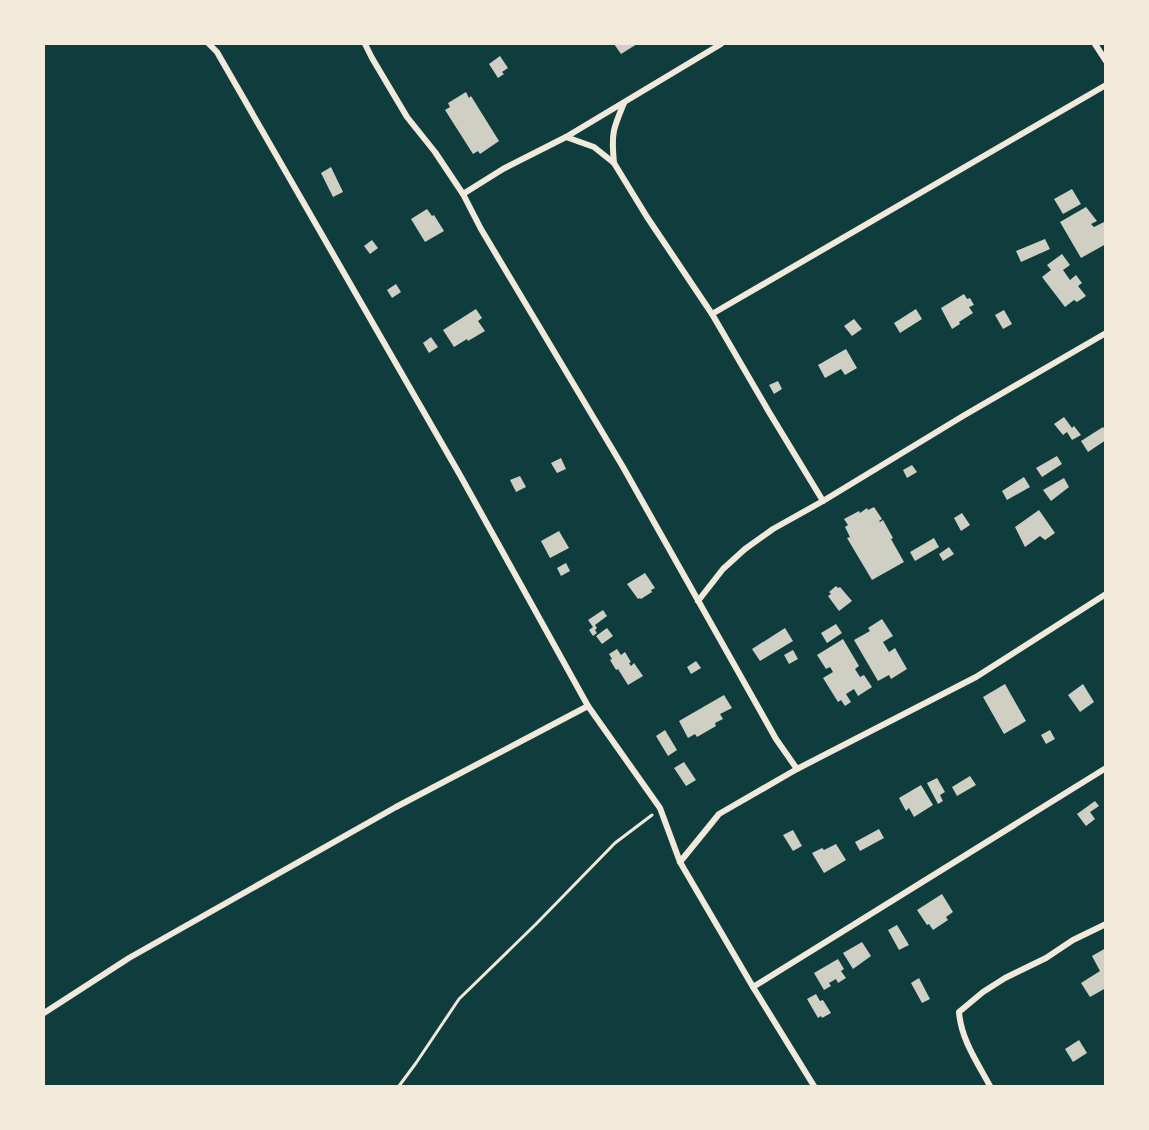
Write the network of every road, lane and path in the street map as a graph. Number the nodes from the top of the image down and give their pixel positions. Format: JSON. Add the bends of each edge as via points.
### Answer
{"nodes":[{"id":1,"x":210,"y":44,"type":"edge"},
{"id":2,"x":365,"y":44,"type":"edge"},
{"id":3,"x":721,"y":44,"type":"edge"},
{"id":4,"x":1095,"y":44,"type":"edge"},
{"id":5,"x":1106,"y":61,"type":"edge"},
{"id":6,"x":1106,"y":84,"type":"edge"},
{"id":7,"x":624,"y":103,"type":"junction"},
{"id":8,"x":566,"y":137,"type":"junction"},
{"id":9,"x":614,"y":163,"type":"junction"},
{"id":10,"x":463,"y":194,"type":"junction"},
{"id":11,"x":712,"y":314,"type":"junction"},
{"id":12,"x":1106,"y":333,"type":"edge"},
{"id":13,"x":823,"y":501,"type":"junction"},
{"id":14,"x":1106,"y":594,"type":"edge"},
{"id":15,"x":698,"y":601,"type":"junction"},
{"id":16,"x":588,"y":706,"type":"junction"},
{"id":17,"x":1106,"y":768,"type":"edge"},
{"id":18,"x":797,"y":769,"type":"junction"},
{"id":19,"x":660,"y":808,"type":"junction"},
{"id":20,"x":680,"y":862,"type":"junction"},
{"id":21,"x":1106,"y":924,"type":"edge"},
{"id":22,"x":753,"y":987,"type":"junction"},
{"id":23,"x":44,"y":1013,"type":"edge"},
{"id":24,"x":399,"y":1086,"type":"edge"},
{"id":25,"x":814,"y":1086,"type":"edge"},
{"id":26,"x":990,"y":1086,"type":"edge"}],
"edges":[{"from":1,"to":16,"type":"street","via":[[460,475]]},
{"from":2,"to":10,"type":"street","via":[[407,117]]},
{"from":3,"to":7,"type":"street"},
{"from":4,"to":5,"type":"street"},
{"from":6,"to":11,"type":"street"},
{"from":7,"to":8,"type":"street"},
{"from":7,"to":9,"type":"street","via":[[611,140]]},
{"from":8,"to":9,"type":"street","via":[[594,147]]},
{"from":8,"to":10,"type":"street"},
{"from":9,"to":11,"type":"street"},
{"from":10,"to":15,"type":"street"},
{"from":11,"to":13,"type":"street"},
{"from":12,"to":13,"type":"street"},
{"from":13,"to":15,"type":"street","via":[[746,549],[723,569]]},
{"from":14,"to":18,"type":"street","via":[[976,677]]},
{"from":15,"to":18,"type":"street"},
{"from":16,"to":19,"type":"street"},
{"from":16,"to":23,"type":"street","via":[[129,958]]},
{"from":17,"to":22,"type":"street"},
{"from":18,"to":20,"type":"street","via":[[719,814]]},
{"from":19,"to":20,"type":"street"},
{"from":19,"to":24,"type":"path","via":[[615,843],[459,999]]},
{"from":20,"to":22,"type":"street"},
{"from":21,"to":26,"type":"street","via":[[1005,978],[959,1012],[963,1036]]},
{"from":22,"to":25,"type":"street"}]}
